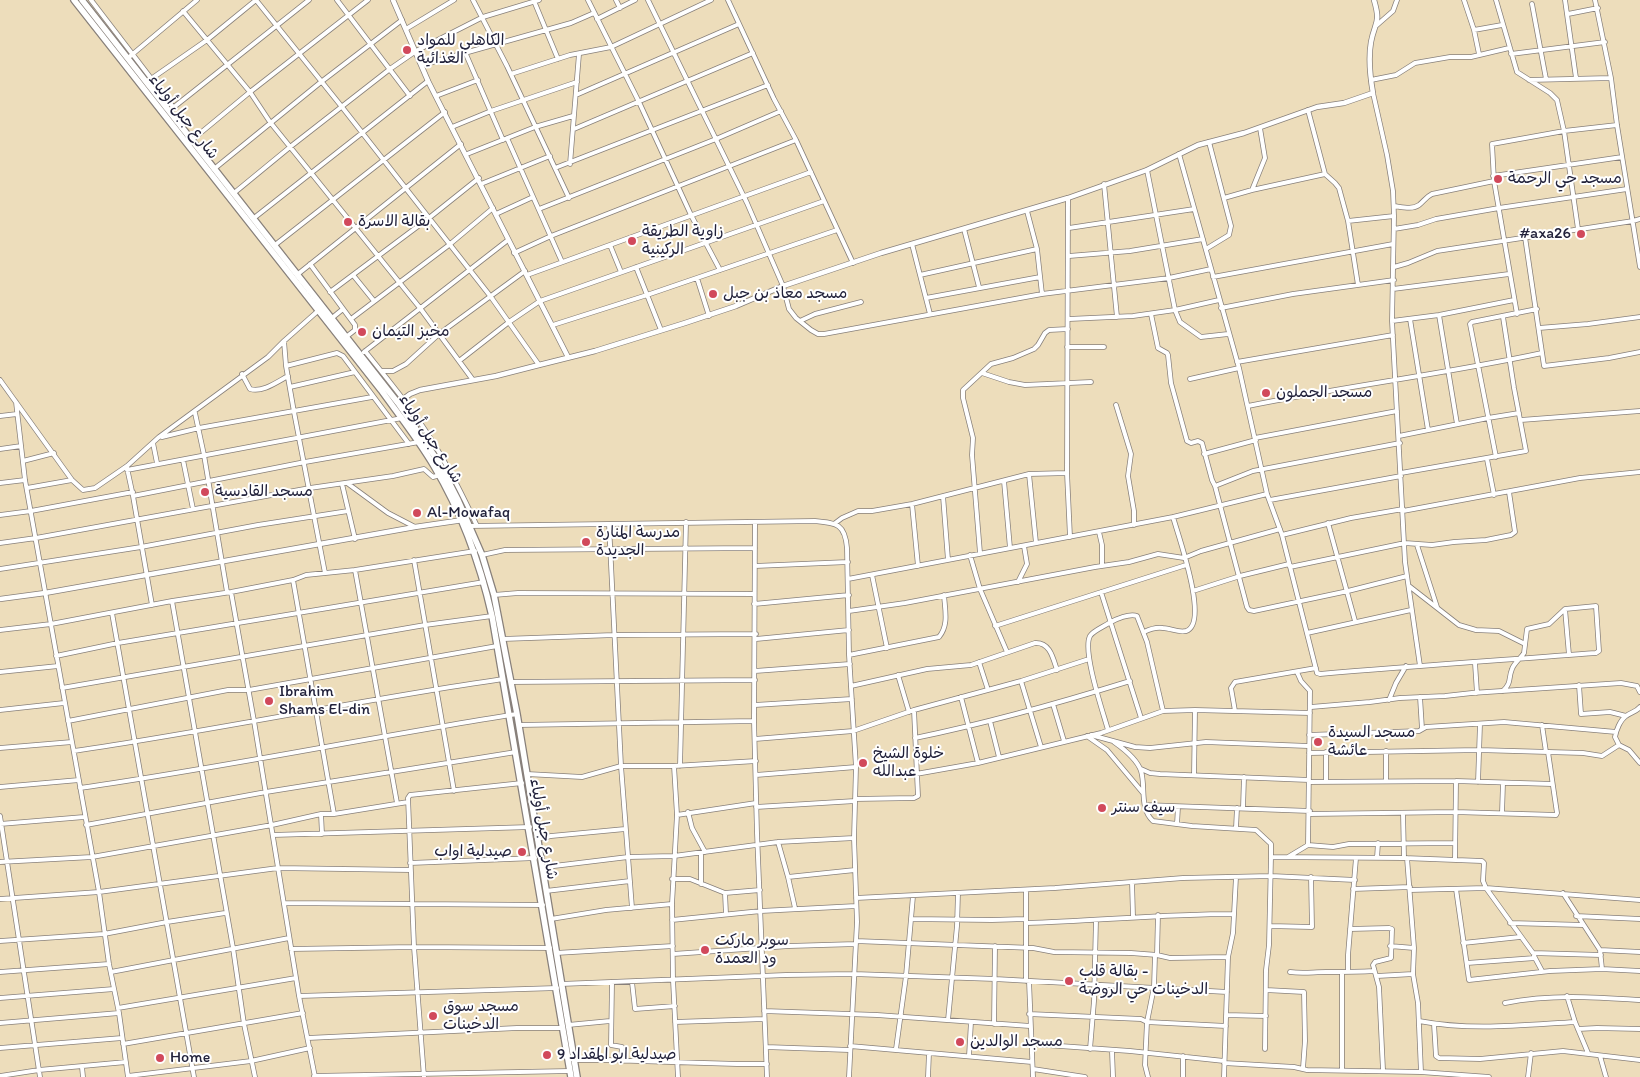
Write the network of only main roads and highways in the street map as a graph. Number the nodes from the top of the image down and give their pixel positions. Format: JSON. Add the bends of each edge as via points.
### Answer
{"nodes":[{"id":1,"x":74,"y":0,"type":"edge"},
{"id":2,"x":82,"y":0,"type":"edge"},
{"id":3,"x":464,"y":520,"type":"junction"},
{"id":4,"x":550,"y":933,"type":"junction"},
{"id":5,"x":559,"y":986,"type":"junction"},
{"id":6,"x":566,"y":1026,"type":"junction"},
{"id":7,"x":571,"y":1074,"type":"edge"},
{"id":8,"x":577,"y":1077,"type":"edge"}],
"edges":[{"from":1,"to":3,"type":"main road","name":"شارع جبل أولياء","via":[[402,418],[440,475]]},
{"from":2,"to":3,"type":"main road","name":"شارع جبل أولياء","via":[[130,56],[214,169],[400,401],[438,461]]},
{"from":3,"to":4,"type":"main road","name":"شارع جبل أولياء","via":[[492,616]]},
{"from":3,"to":4,"type":"main road","name":"شارع جبل أولياء","via":[[470,526],[482,555],[494,595],[519,725],[551,919]]},
{"from":4,"to":5,"type":"main road","name":"شارع جبل أولياء","via":[[556,953]]},
{"from":4,"to":5,"type":"main road","name":"شارع جبل أولياء","via":[[550,948]]},
{"from":5,"to":6,"type":"main road","name":"شارع جبل أولياء"},
{"from":6,"to":7,"type":"main road","name":"شارع جبل أولياء"},
{"from":6,"to":8,"type":"main road","name":"شارع جبل أولياء"}]}
